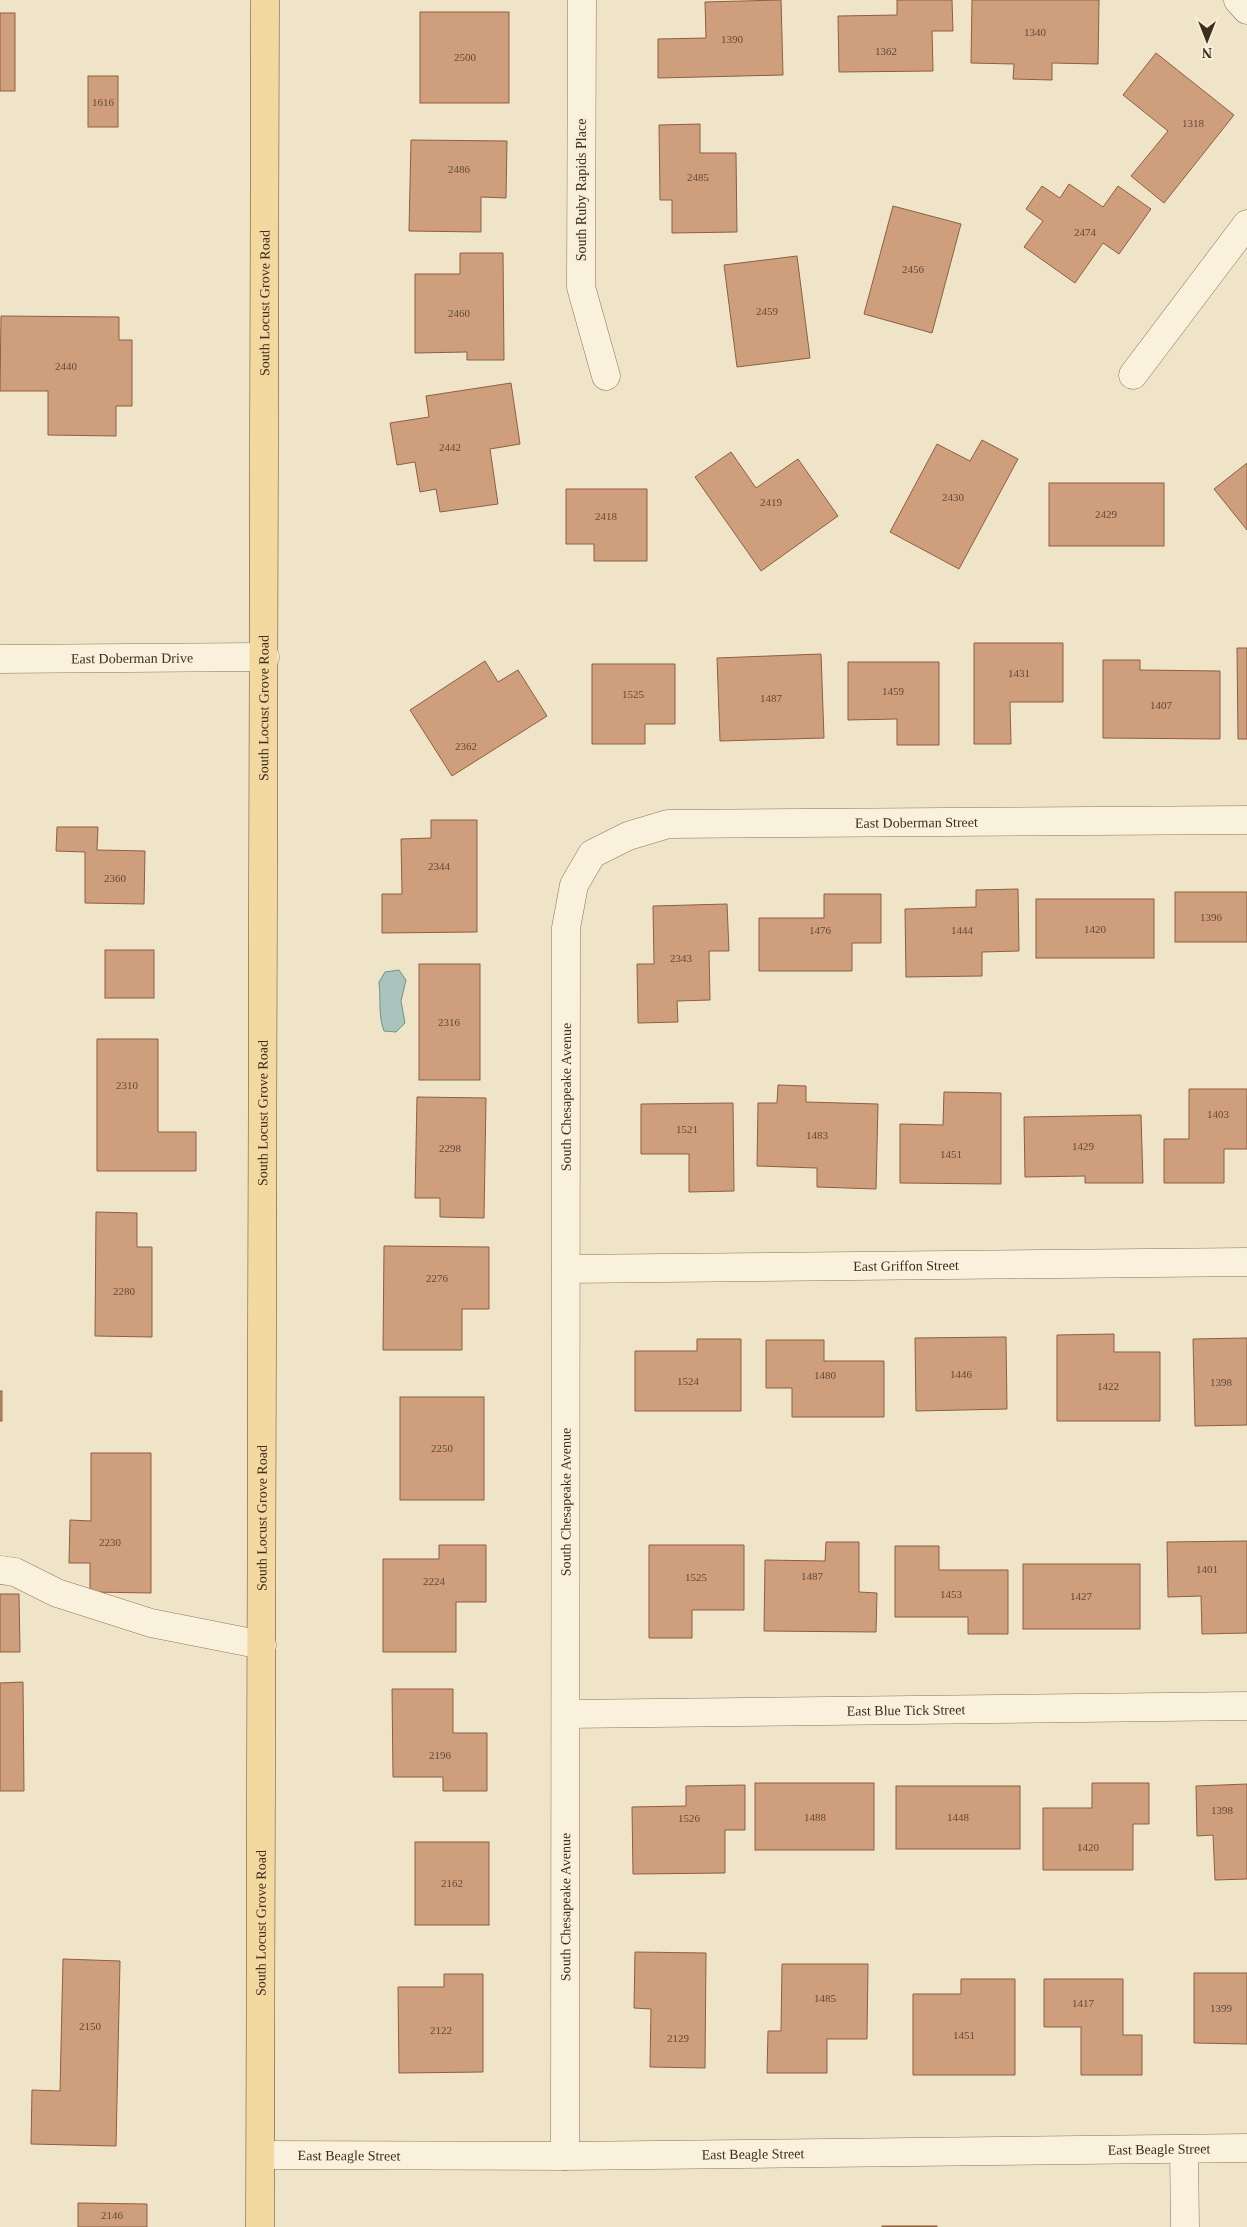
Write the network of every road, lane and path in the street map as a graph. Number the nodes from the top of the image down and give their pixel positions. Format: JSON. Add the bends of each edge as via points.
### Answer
{"nodes":[{"id":1,"x":265,"y":0,"type":"edge"},
{"id":2,"x":582,"y":0,"type":"edge"},
{"id":3,"x":1238,"y":0,"type":"edge"},
{"id":4,"x":1247,"y":10,"type":"edge"},
{"id":5,"x":1247,"y":224,"type":"edge"},
{"id":6,"x":1133,"y":375,"type":"dead end"},
{"id":7,"x":606,"y":376,"type":"dead end"},
{"id":8,"x":265,"y":657,"type":"junction"},
{"id":9,"x":0,"y":659,"type":"edge"},
{"id":10,"x":1247,"y":820,"type":"edge"},
{"id":11,"x":592,"y":854,"type":"joint"},
{"id":12,"x":1247,"y":1262,"type":"edge"},
{"id":13,"x":566,"y":1269,"type":"junction"},
{"id":14,"x":0,"y":1570,"type":"edge"},
{"id":15,"x":262,"y":1645,"type":"junction"},
{"id":16,"x":1247,"y":1706,"type":"edge"},
{"id":17,"x":566,"y":1714,"type":"junction"},
{"id":18,"x":1247,"y":2148,"type":"edge"},
{"id":19,"x":1184,"y":2149,"type":"junction"},
{"id":20,"x":261,"y":2155,"type":"junction"},
{"id":21,"x":565,"y":2156,"type":"junction"},
{"id":22,"x":260,"y":2227,"type":"edge"},
{"id":23,"x":1185,"y":2227,"type":"edge"}],
"edges":[{"from":1,"to":8,"type":"main road","name":"South Locust Grove Road"},
{"from":2,"to":7,"type":"street","name":"South Ruby Rapids Place","via":[[581,287]]},
{"from":3,"to":4,"type":"street"},
{"from":5,"to":6,"type":"street"},
{"from":8,"to":9,"type":"street","name":"East Doberman Drive"},
{"from":8,"to":15,"type":"main road","name":"South Locust Grove Road"},
{"from":10,"to":11,"type":"street","name":"East Doberman Street","via":[[668,824],[628,836]]},
{"from":11,"to":13,"type":"street","name":"South Chesapeake Avenue","via":[[574,885],[566,928]]},
{"from":12,"to":13,"type":"street","name":"East Griffon Street"},
{"from":13,"to":17,"type":"street","name":"South Chesapeake Avenue"},
{"from":14,"to":15,"type":"street","via":[[16,1572],[57,1593],[150,1623]]},
{"from":15,"to":20,"type":"main road","name":"South Locust Grove Road"},
{"from":16,"to":17,"type":"street","name":"East Blue Tick Street"},
{"from":17,"to":21,"type":"street","name":"South Chesapeake Avenue"},
{"from":18,"to":19,"type":"street","name":"East Beagle Street"},
{"from":19,"to":21,"type":"street","name":"East Beagle Street"},
{"from":19,"to":23,"type":"street"},
{"from":20,"to":21,"type":"street","name":"East Beagle Street"},
{"from":20,"to":22,"type":"main road","name":"South Locust Grove Road"}]}
